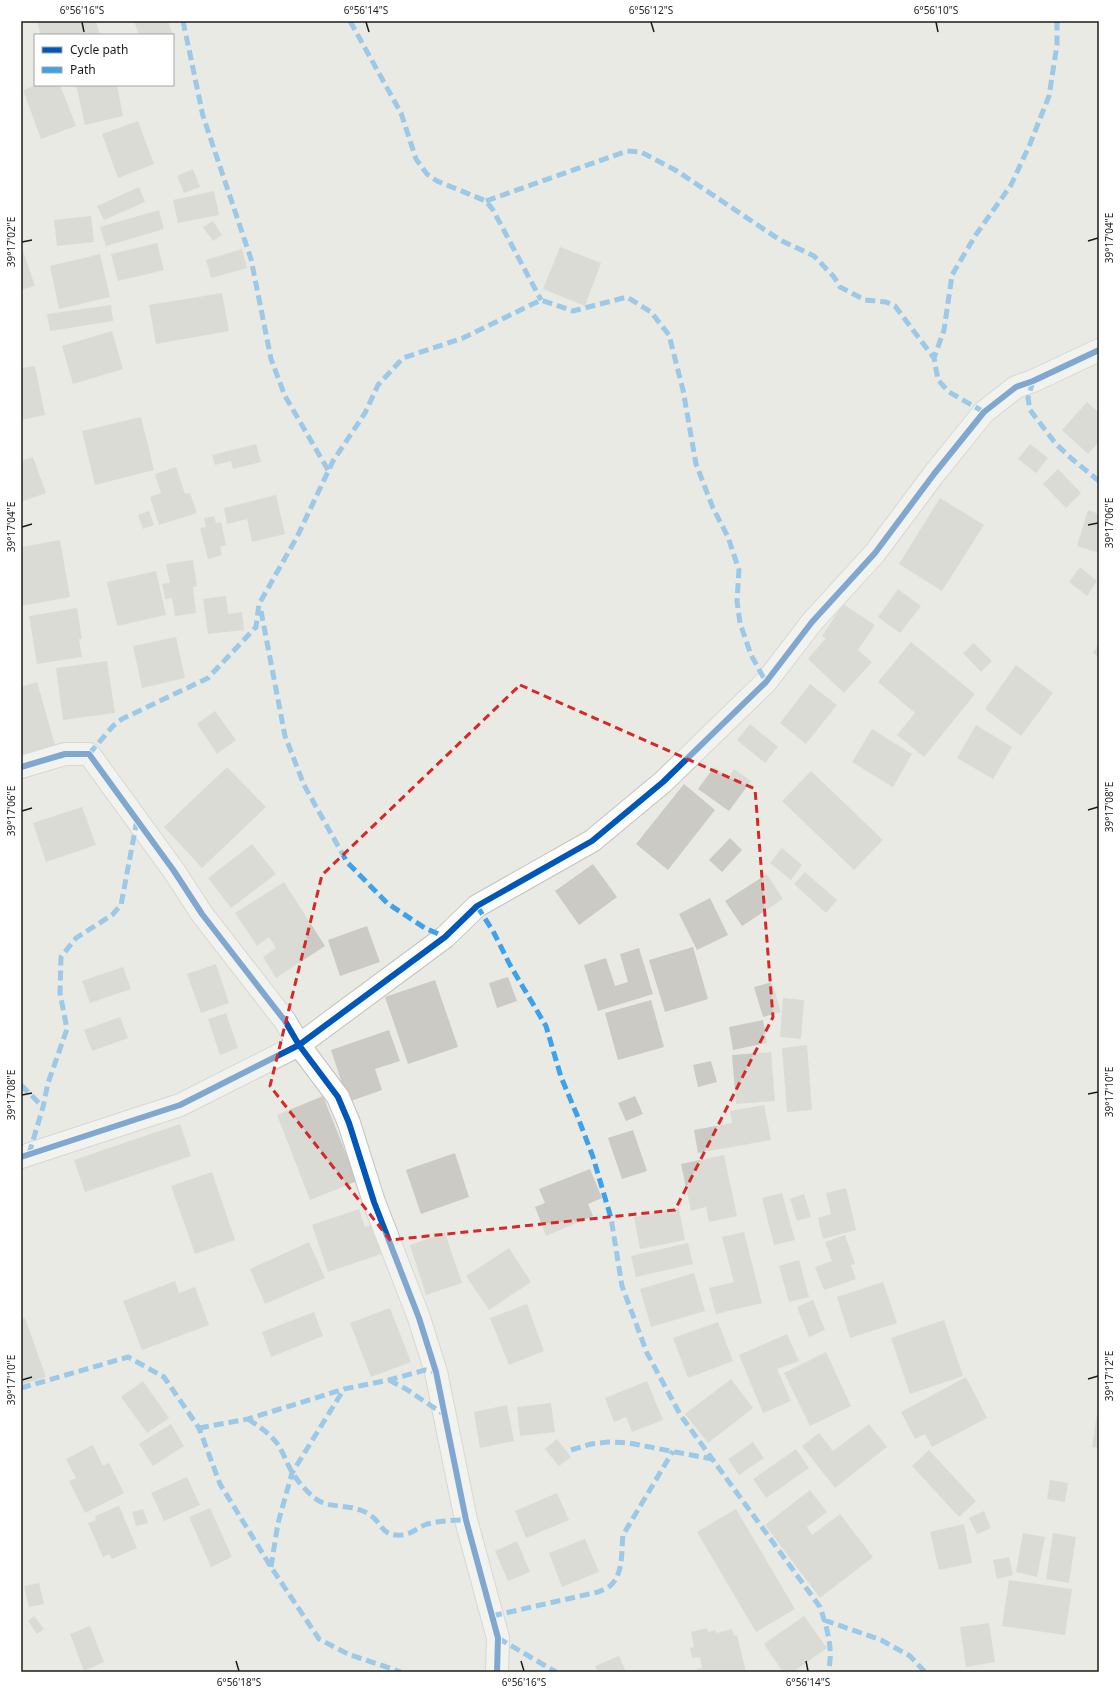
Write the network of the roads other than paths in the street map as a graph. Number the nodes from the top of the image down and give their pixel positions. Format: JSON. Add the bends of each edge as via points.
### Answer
{"nodes":[{"id":1,"x":1099,"y":350,"type":"edge"},
{"id":2,"x":21,"y":767,"type":"edge"},
{"id":3,"x":299,"y":1045,"type":"junction"},
{"id":4,"x":21,"y":1157,"type":"edge"},
{"id":5,"x":497,"y":1672,"type":"edge"}],
"edges":[{"from":1,"to":3,"type":"street","via":[[1016,387],[984,412],[875,553],[812,622],[766,682],[664,782],[592,842],[477,906],[445,937]]},
{"from":2,"to":3,"type":"street","via":[[65,754],[89,754],[202,914],[285,1021]]},
{"from":3,"to":4,"type":"street","via":[[180,1106]]},
{"from":3,"to":5,"type":"street","via":[[338,1097],[374,1202],[419,1318],[436,1372],[466,1520],[498,1638]]}]}
